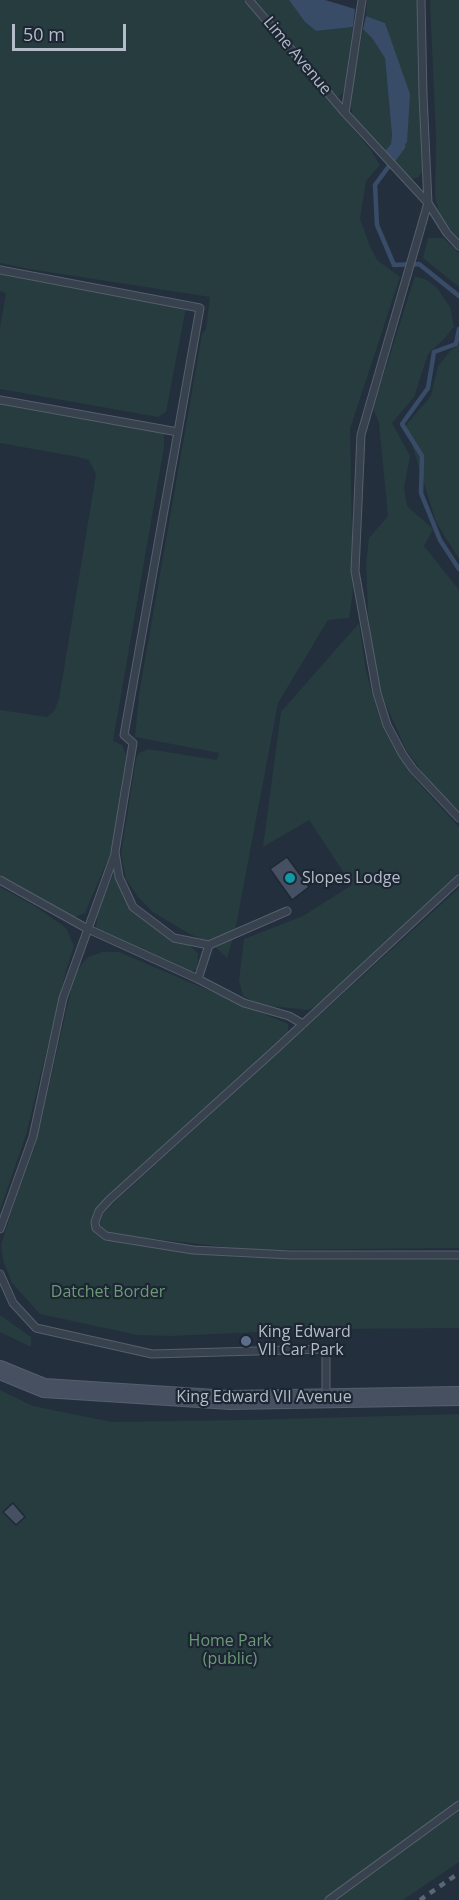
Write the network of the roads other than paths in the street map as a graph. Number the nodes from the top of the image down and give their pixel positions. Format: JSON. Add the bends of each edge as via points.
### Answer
{"nodes":[{"id":1,"x":249,"y":0,"type":"edge"},
{"id":2,"x":362,"y":0,"type":"edge"},
{"id":3,"x":421,"y":0,"type":"edge"},
{"id":4,"x":345,"y":113,"type":"junction"},
{"id":5,"x":428,"y":203,"type":"junction"},
{"id":6,"x":459,"y":246,"type":"edge"},
{"id":7,"x":0,"y":270,"type":"edge"},
{"id":8,"x":0,"y":400,"type":"edge"},
{"id":9,"x":178,"y":432,"type":"junction"},
{"id":10,"x":459,"y":818,"type":"edge"},
{"id":11,"x":115,"y":852,"type":"junction"},
{"id":12,"x":459,"y":879,"type":"edge"},
{"id":13,"x":0,"y":880,"type":"edge"},
{"id":14,"x":287,"y":911,"type":"dead end"},
{"id":15,"x":86,"y":928,"type":"junction"},
{"id":16,"x":209,"y":945,"type":"junction"},
{"id":17,"x":198,"y":979,"type":"junction"},
{"id":18,"x":303,"y":1024,"type":"junction"},
{"id":19,"x":0,"y":1229,"type":"edge"},
{"id":20,"x":459,"y":1254,"type":"edge"},
{"id":21,"x":0,"y":1274,"type":"edge"},
{"id":22,"x":0,"y":1370,"type":"edge"},
{"id":23,"x":459,"y":1396,"type":"edge"},
{"id":24,"x":326,"y":1399,"type":"junction"},
{"id":25,"x":459,"y":1805,"type":"edge"},
{"id":26,"x":329,"y":1900,"type":"edge"}],
"edges":[{"from":1,"to":4,"type":"lane","name":"Lime Avenue"},
{"from":2,"to":4,"type":"lane"},
{"from":3,"to":5,"type":"lane"},
{"from":4,"to":5,"type":"lane","name":"Lime Avenue"},
{"from":5,"to":6,"type":"lane","name":"Lime Avenue"},
{"from":5,"to":10,"type":"lane","via":[[361,435],[355,571],[377,693],[387,725],[413,769]]},
{"from":7,"to":9,"type":"lane","via":[[200,308]]},
{"from":8,"to":9,"type":"lane"},
{"from":9,"to":11,"type":"lane","via":[[124,735],[133,743]]},
{"from":11,"to":15,"type":"lane"},
{"from":11,"to":16,"type":"lane","via":[[119,877],[133,907],[174,938]]},
{"from":12,"to":18,"type":"lane"},
{"from":13,"to":15,"type":"lane"},
{"from":14,"to":16,"type":"lane"},
{"from":15,"to":17,"type":"lane"},
{"from":15,"to":19,"type":"lane","via":[[63,998],[33,1137]]},
{"from":16,"to":17,"type":"lane"},
{"from":17,"to":18,"type":"lane","via":[[243,1003],[290,1016]]},
{"from":18,"to":20,"type":"lane","via":[[110,1200],[96,1216],[96,1228],[114,1238],[193,1250],[290,1255]]},
{"from":21,"to":24,"type":"lane","via":[[13,1303],[36,1328],[152,1354],[326,1349]]},
{"from":22,"to":24,"type":"main road","name":"King Edward VII Avenue","via":[[44,1388],[230,1400]]},
{"from":23,"to":24,"type":"main road","name":"King Edward VII Avenue"},
{"from":25,"to":26,"type":"lane"}]}
